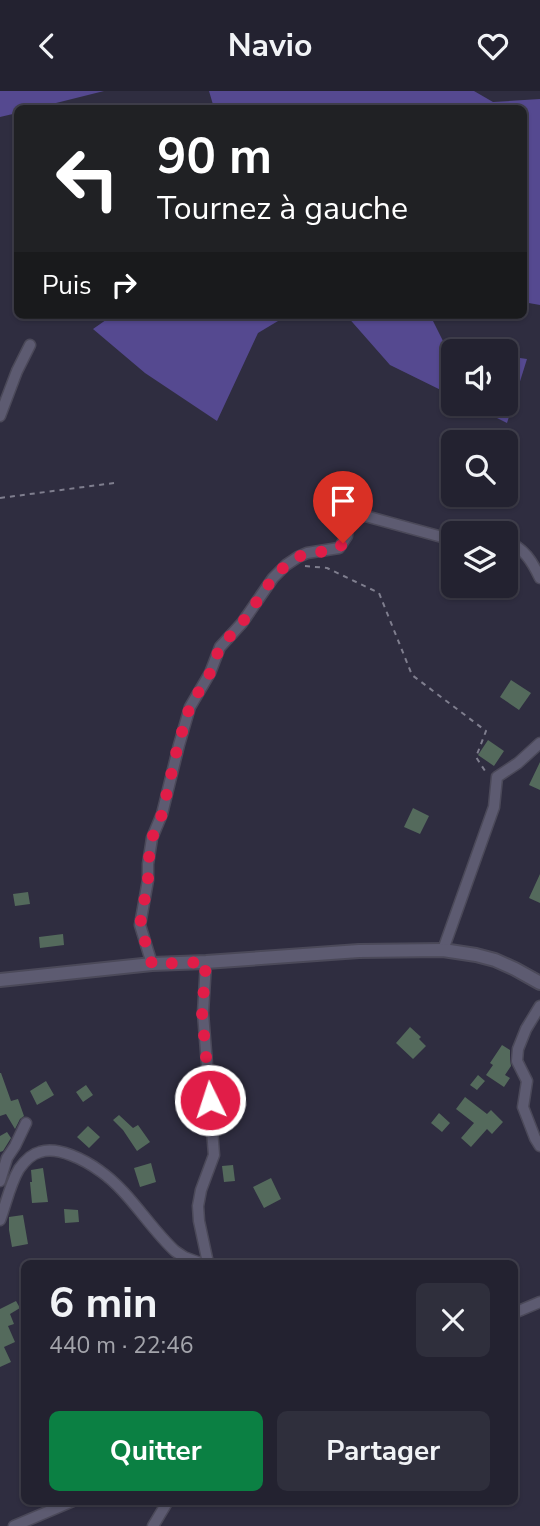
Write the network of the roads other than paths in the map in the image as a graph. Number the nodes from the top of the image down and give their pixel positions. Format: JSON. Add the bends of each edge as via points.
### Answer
{"nodes":[{"id":1,"x":30,"y":345,"type":"dead end"},
{"id":2,"x":0,"y":416,"type":"edge"},
{"id":3,"x":441,"y":537,"type":"edge"},
{"id":4,"x":518,"y":547,"type":"edge"},
{"id":5,"x":540,"y":579,"type":"edge"},
{"id":6,"x":540,"y":743,"type":"edge"},
{"id":7,"x":443,"y":950,"type":"junction"},
{"id":8,"x":206,"y":962,"type":"junction"},
{"id":9,"x":152,"y":964,"type":"junction"},
{"id":10,"x":0,"y":980,"type":"edge"},
{"id":11,"x":540,"y":983,"type":"edge"},
{"id":12,"x":540,"y":1006,"type":"edge"},
{"id":13,"x":26,"y":1123,"type":"dead end"},
{"id":14,"x":540,"y":1146,"type":"edge"},
{"id":15,"x":0,"y":1181,"type":"edge"},
{"id":16,"x":0,"y":1220,"type":"edge"},
{"id":17,"x":190,"y":1260,"type":"edge"},
{"id":18,"x":207,"y":1260,"type":"edge"},
{"id":19,"x":540,"y":1303,"type":"edge"},
{"id":20,"x":518,"y":1311,"type":"edge"},
{"id":21,"x":64,"y":1505,"type":"edge"},
{"id":22,"x":166,"y":1505,"type":"edge"},
{"id":23,"x":14,"y":1526,"type":"edge"},
{"id":24,"x":153,"y":1526,"type":"edge"}],
"edges":[{"from":1,"to":2,"type":"street"},
{"from":3,"to":9,"type":"street","via":[[351,514],[347,536],[339,548],[307,553],[286,565],[220,647],[190,706],[152,838],[140,925]]},
{"from":4,"to":5,"type":"street"},
{"from":6,"to":7,"type":"street","via":[[497,777],[494,807]]},
{"from":7,"to":8,"type":"street"},
{"from":7,"to":11,"type":"street","via":[[495,960]]},
{"from":8,"to":9,"type":"street"},
{"from":8,"to":18,"type":"street","via":[[202,1013],[214,1155],[198,1206]]},
{"from":9,"to":10,"type":"street"},
{"from":12,"to":14,"type":"street","via":[[526,1029],[517,1061],[527,1081],[523,1107]]},
{"from":13,"to":15,"type":"street"},
{"from":16,"to":17,"type":"street","via":[[18,1171],[28,1159],[42,1151],[62,1152],[101,1172],[175,1251]]},
{"from":19,"to":20,"type":"street"},
{"from":21,"to":23,"type":"street"},
{"from":22,"to":24,"type":"street"}]}
